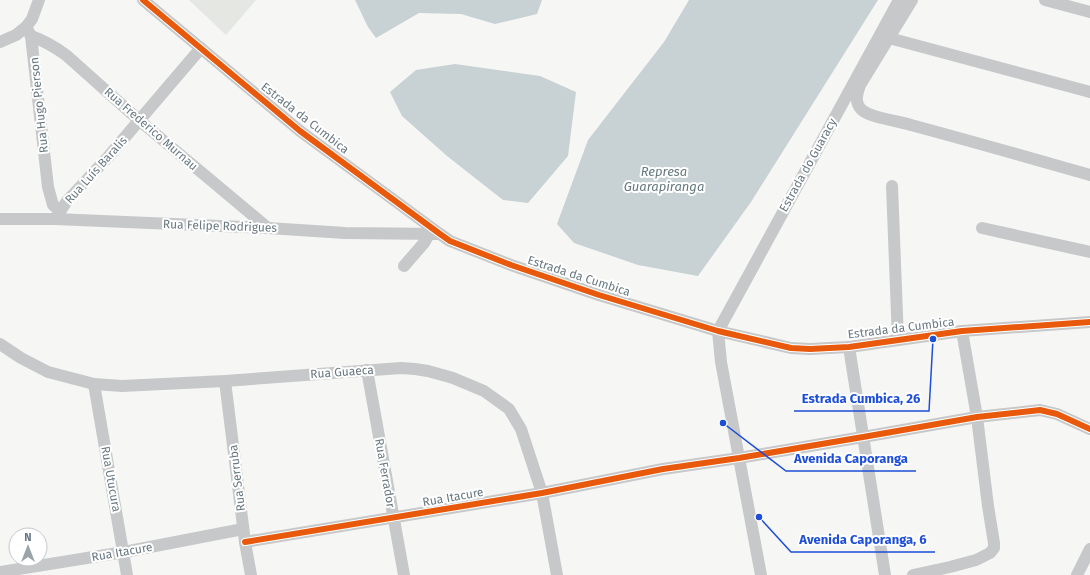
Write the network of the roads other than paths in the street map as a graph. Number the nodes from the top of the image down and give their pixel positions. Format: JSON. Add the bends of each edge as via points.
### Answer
{"nodes":[{"id":1,"x":39,"y":0,"type":"edge"},
{"id":2,"x":143,"y":0,"type":"edge"},
{"id":3,"x":899,"y":0,"type":"edge"},
{"id":4,"x":912,"y":0,"type":"edge"},
{"id":5,"x":1045,"y":0,"type":"edge"},
{"id":6,"x":1090,"y":12,"type":"edge"},
{"id":7,"x":29,"y":32,"type":"junction"},
{"id":8,"x":889,"y":38,"type":"junction"},
{"id":9,"x":0,"y":42,"type":"edge"},
{"id":10,"x":201,"y":48,"type":"junction"},
{"id":11,"x":1090,"y":92,"type":"edge"},
{"id":12,"x":140,"y":121,"type":"junction"},
{"id":13,"x":1090,"y":175,"type":"edge"},
{"id":14,"x":892,"y":186,"type":"dead end"},
{"id":15,"x":57,"y":215,"type":"junction"},
{"id":16,"x":0,"y":219,"type":"edge"},
{"id":17,"x":268,"y":228,"type":"junction"},
{"id":18,"x":982,"y":228,"type":"dead end"},
{"id":19,"x":434,"y":234,"type":"junction"},
{"id":20,"x":1090,"y":252,"type":"edge"},
{"id":21,"x":404,"y":266,"type":"dead end"},
{"id":22,"x":1090,"y":322,"type":"edge"},
{"id":23,"x":718,"y":330,"type":"junction"},
{"id":24,"x":962,"y":331,"type":"junction"},
{"id":25,"x":898,"y":340,"type":"junction"},
{"id":26,"x":0,"y":344,"type":"edge"},
{"id":27,"x":849,"y":346,"type":"junction"},
{"id":28,"x":367,"y":370,"type":"junction"},
{"id":29,"x":225,"y":381,"type":"junction"},
{"id":30,"x":94,"y":384,"type":"junction"},
{"id":31,"x":978,"y":417,"type":"junction"},
{"id":32,"x":1090,"y":429,"type":"edge"},
{"id":33,"x":863,"y":437,"type":"junction"},
{"id":34,"x":739,"y":458,"type":"junction"},
{"id":35,"x":542,"y":493,"type":"junction"},
{"id":36,"x":394,"y":518,"type":"junction"},
{"id":37,"x":243,"y":529,"type":"junction"},
{"id":38,"x":245,"y":542,"type":"junction"},
{"id":39,"x":1090,"y":549,"type":"edge"},
{"id":40,"x":124,"y":552,"type":"junction"},
{"id":41,"x":0,"y":571,"type":"edge"},
{"id":42,"x":1,"y":575,"type":"edge"},
{"id":43,"x":127,"y":575,"type":"edge"},
{"id":44,"x":251,"y":575,"type":"edge"},
{"id":45,"x":404,"y":575,"type":"edge"},
{"id":46,"x":557,"y":575,"type":"edge"},
{"id":47,"x":761,"y":575,"type":"edge"},
{"id":48,"x":885,"y":575,"type":"edge"},
{"id":49,"x":913,"y":575,"type":"edge"},
{"id":50,"x":1077,"y":575,"type":"edge"}],
"edges":[{"from":1,"to":7,"type":"street"},
{"from":2,"to":10,"type":"street","name":"Estrada da Cumbica"},
{"from":3,"to":23,"type":"street","name":"Estrada do Guaracy"},
{"from":4,"to":8,"type":"street"},
{"from":5,"to":6,"type":"street"},
{"from":7,"to":9,"type":"street"},
{"from":7,"to":12,"type":"street","name":"Rua Frederico Murnau","via":[[55,46]]},
{"from":7,"to":15,"type":"street","name":"Rua Hugo Pierson","via":[[48,187]]},
{"from":8,"to":11,"type":"street"},
{"from":8,"to":13,"type":"street","via":[[860,85],[856,96],[862,110],[874,116]]},
{"from":10,"to":12,"type":"street","name":"Rua Luís Baralis"},
{"from":10,"to":19,"type":"street","name":"Estrada da Cumbica","via":[[300,130]]},
{"from":12,"to":15,"type":"street","name":"Rua Luís Baralis"},
{"from":12,"to":17,"type":"street","name":"Rua Frederico Murnau"},
{"from":14,"to":25,"type":"street"},
{"from":15,"to":16,"type":"street","name":"Rua Felipe Rodrigues"},
{"from":15,"to":17,"type":"street","name":"Rua Felipe Rodrigues"},
{"from":17,"to":19,"type":"street","name":"Rua Felipe Rodrigues"},
{"from":18,"to":20,"type":"street"},
{"from":19,"to":21,"type":"street"},
{"from":19,"to":23,"type":"street","name":"Estrada da Cumbica","via":[[511,266]]},
{"from":22,"to":24,"type":"street","name":"Estrada da Cumbica"},
{"from":23,"to":27,"type":"street","name":"Estrada da Cumbica","via":[[791,348]]},
{"from":23,"to":34,"type":"street","via":[[721,362]]},
{"from":24,"to":25,"type":"street","name":"Estrada da Cumbica"},
{"from":24,"to":31,"type":"street"},
{"from":25,"to":27,"type":"street","name":"Estrada da Cumbica"},
{"from":26,"to":30,"type":"street","name":"Rua Guaeca","via":[[48,372]]},
{"from":27,"to":33,"type":"street"},
{"from":28,"to":29,"type":"street","name":"Rua Guaeca"},
{"from":28,"to":35,"type":"street","name":"Rua Guaeca","via":[[401,368],[428,371],[484,391],[503,404],[521,429]]},
{"from":28,"to":36,"type":"street","name":"Rua Ferrador"},
{"from":29,"to":30,"type":"street","name":"Rua Guaeca","via":[[122,386]]},
{"from":29,"to":37,"type":"street","name":"Rua Serruba"},
{"from":30,"to":40,"type":"street","name":"Rua Utucura"},
{"from":31,"to":32,"type":"street","name":"Rua Itacure","via":[[1040,410],[1057,414]]},
{"from":31,"to":33,"type":"street","name":"Rua Itacure"},
{"from":31,"to":49,"type":"street","via":[[994,548],[976,560]]},
{"from":33,"to":34,"type":"street","name":"Rua Itacure"},
{"from":33,"to":48,"type":"street"},
{"from":34,"to":35,"type":"street","name":"Rua Itacure","via":[[663,468]]},
{"from":34,"to":47,"type":"street"},
{"from":35,"to":36,"type":"street","name":"Rua Itacure"},
{"from":35,"to":46,"type":"street","name":"Rua Guaeca"},
{"from":36,"to":38,"type":"street","name":"Rua Itacure"},
{"from":36,"to":45,"type":"street","name":"Rua Ferrador"},
{"from":37,"to":38,"type":"street","name":"Rua Serruba"},
{"from":37,"to":40,"type":"street","name":"Rua Itacure"},
{"from":38,"to":44,"type":"street","name":"Rua Serruba"},
{"from":39,"to":50,"type":"street"},
{"from":40,"to":41,"type":"street","name":"Rua Itacure"},
{"from":40,"to":43,"type":"street","name":"Rua Utucura"},
{"from":41,"to":42,"type":"street"}]}
